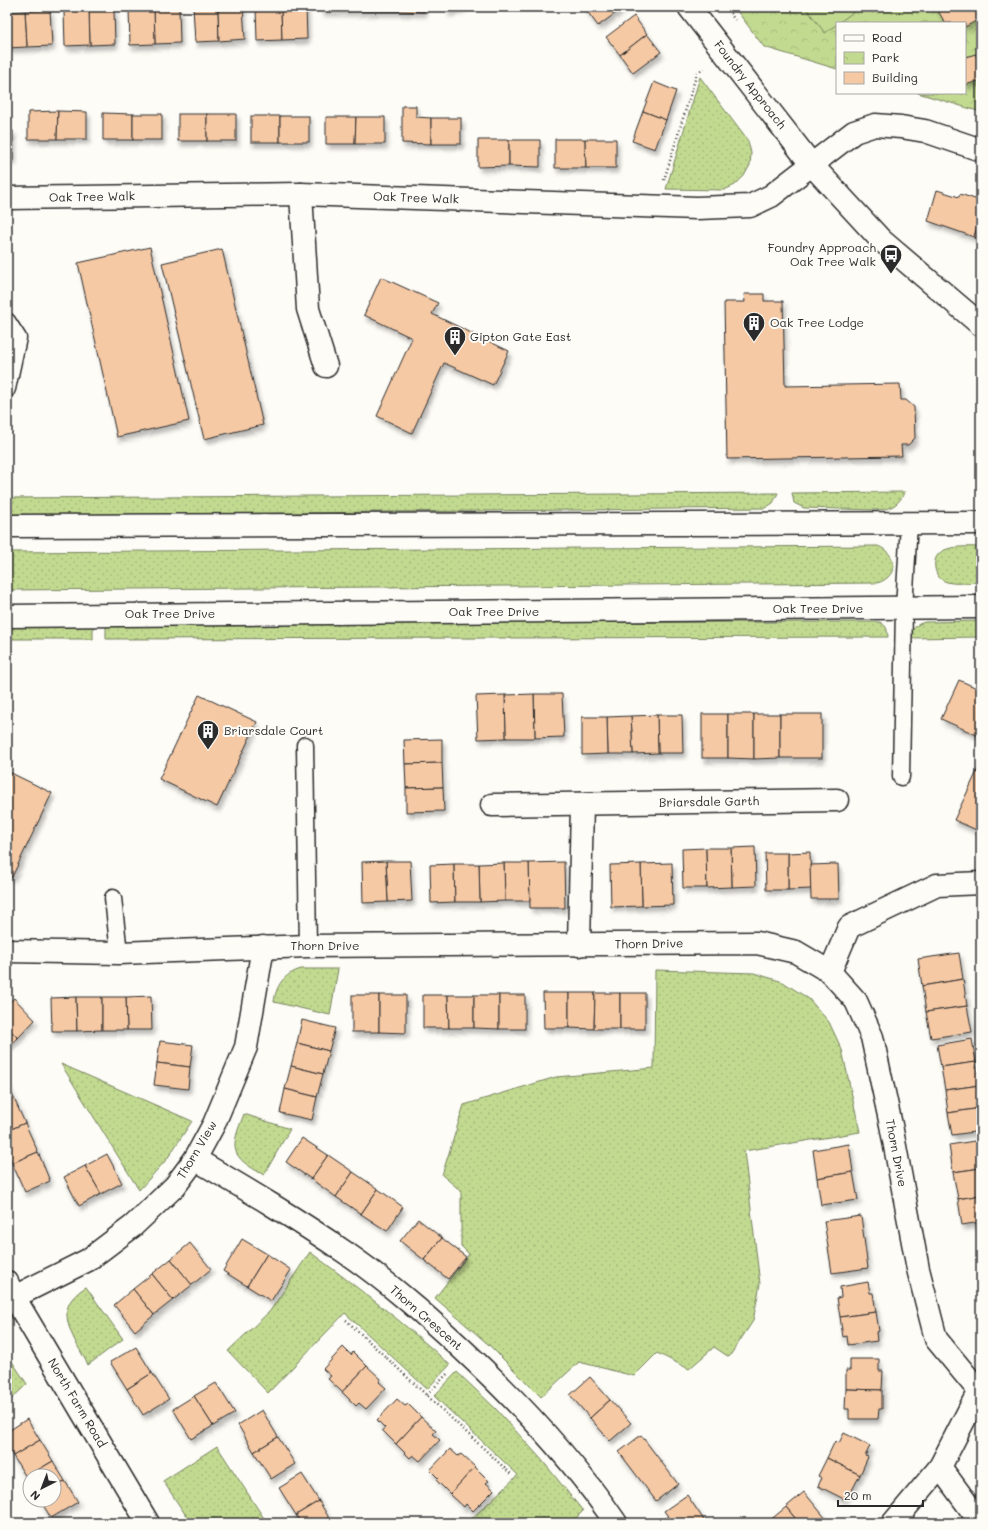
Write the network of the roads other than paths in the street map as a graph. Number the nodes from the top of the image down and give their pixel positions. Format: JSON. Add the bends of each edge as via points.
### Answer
{"nodes":[{"id":1,"x":688,"y":7,"type":"edge"},
{"id":2,"x":981,"y":150,"type":"edge"},
{"id":3,"x":811,"y":164,"type":"junction"},
{"id":4,"x":301,"y":194,"type":"junction"},
{"id":5,"x":7,"y":198,"type":"edge"},
{"id":6,"x":7,"y":321,"type":"edge"},
{"id":7,"x":981,"y":325,"type":"edge"},
{"id":8,"x":326,"y":366,"type":"dead end"},
{"id":9,"x":7,"y":389,"type":"edge"},
{"id":10,"x":981,"y":523,"type":"edge"},
{"id":11,"x":908,"y":524,"type":"junction"},
{"id":12,"x":7,"y":526,"type":"edge"},
{"id":13,"x":981,"y":607,"type":"edge"},
{"id":14,"x":904,"y":608,"type":"junction"},
{"id":15,"x":7,"y":616,"type":"edge"},
{"id":16,"x":305,"y":746,"type":"dead end"},
{"id":17,"x":901,"y":777,"type":"dead end"},
{"id":18,"x":837,"y":800,"type":"dead end"},
{"id":19,"x":582,"y":804,"type":"junction"},
{"id":20,"x":492,"y":805,"type":"dead end"},
{"id":21,"x":981,"y":883,"type":"edge"},
{"id":22,"x":113,"y":898,"type":"dead end"},
{"id":23,"x":579,"y":945,"type":"junction"},
{"id":24,"x":308,"y":946,"type":"junction"},
{"id":25,"x":263,"y":947,"type":"junction"},
{"id":26,"x":7,"y":951,"type":"edge"},
{"id":27,"x":119,"y":953,"type":"junction"},
{"id":28,"x":830,"y":972,"type":"junction"},
{"id":29,"x":195,"y":1159,"type":"junction"},
{"id":30,"x":9,"y":1292,"type":"edge"},
{"id":31,"x":980,"y":1389,"type":"edge"},
{"id":32,"x":940,"y":1467,"type":"junction"},
{"id":33,"x":148,"y":1523,"type":"edge"},
{"id":34,"x":616,"y":1523,"type":"edge"},
{"id":35,"x":893,"y":1523,"type":"edge"},
{"id":36,"x":981,"y":1523,"type":"edge"}],
"edges":[{"from":1,"to":3,"type":"street","name":"Foundry Approach"},
{"from":2,"to":3,"type":"street","name":"Oak Tree Walk","via":[[925,131],[875,125],[854,132]]},
{"from":3,"to":4,"type":"street","name":"Oak Tree Walk","via":[[771,196],[750,206],[697,208]]},
{"from":3,"to":7,"type":"street","name":"Foundry Approach","via":[[881,240]]},
{"from":4,"to":5,"type":"street","name":"Oak Tree Walk"},
{"from":4,"to":8,"type":"street","via":[[308,309]]},
{"from":6,"to":9,"type":"lane","via":[[18,338]]},
{"from":10,"to":11,"type":"street"},
{"from":11,"to":12,"type":"street"},
{"from":11,"to":14,"type":"lane"},
{"from":13,"to":14,"type":"street","name":"Oak Tree Drive"},
{"from":14,"to":15,"type":"street","name":"Oak Tree Drive"},
{"from":14,"to":17,"type":"lane"},
{"from":16,"to":24,"type":"lane"},
{"from":18,"to":19,"type":"street","name":"Briarsdale Garth"},
{"from":19,"to":20,"type":"street","name":"Briarsdale Garth"},
{"from":19,"to":23,"type":"street"},
{"from":21,"to":28,"type":"street","via":[[937,885],[849,927]]},
{"from":22,"to":27,"type":"lane"},
{"from":23,"to":24,"type":"street","name":"Thorn Drive"},
{"from":23,"to":28,"type":"street","name":"Thorn Drive","via":[[758,943],[796,952]]},
{"from":24,"to":25,"type":"street","name":"Thorn Drive"},
{"from":25,"to":27,"type":"street","name":"Thorn Drive"},
{"from":25,"to":29,"type":"street","name":"Thorn View","via":[[246,1047],[214,1124]]},
{"from":26,"to":27,"type":"street","name":"Thorn Drive"},
{"from":28,"to":31,"type":"street","name":"Thorn Drive","via":[[856,1001],[872,1038],[918,1268],[936,1339]]},
{"from":29,"to":30,"type":"street","name":"Thorn View","via":[[175,1186],[127,1231],[88,1260]]},
{"from":29,"to":34,"type":"street","name":"Thorn Crescent","via":[[347,1254],[423,1313],[497,1381],[554,1443],[602,1501]]},
{"from":30,"to":33,"type":"street","name":"North Farm Road"},
{"from":31,"to":32,"type":"street"},
{"from":32,"to":35,"type":"street"},
{"from":32,"to":36,"type":"street"}]}
